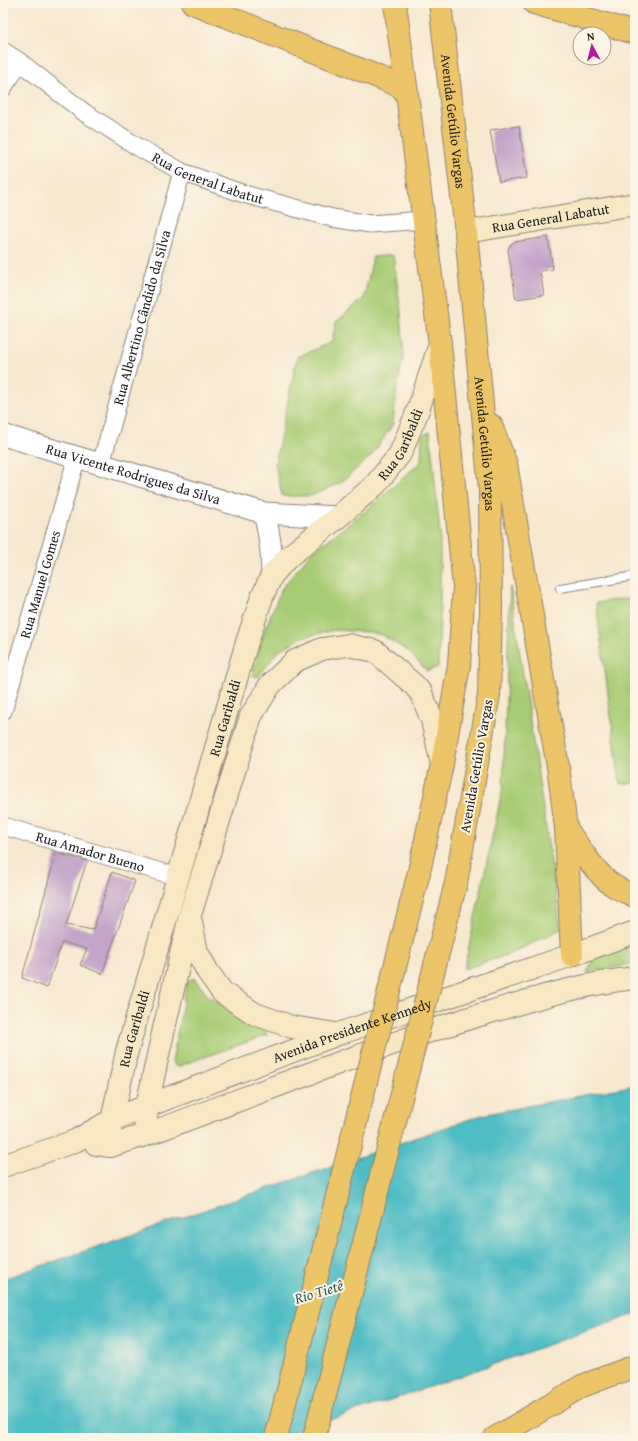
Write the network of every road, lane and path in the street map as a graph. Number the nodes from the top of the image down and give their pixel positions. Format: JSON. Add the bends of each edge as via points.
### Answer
{"nodes":[{"id":1,"x":193,"y":3,"type":"edge"},
{"id":2,"x":395,"y":3,"type":"edge"},
{"id":3,"x":440,"y":3,"type":"edge"},
{"id":4,"x":534,"y":3,"type":"edge"},
{"id":5,"x":635,"y":33,"type":"edge"},
{"id":6,"x":3,"y":51,"type":"edge"},
{"id":7,"x":20,"y":62,"type":"junction"},
{"id":8,"x":3,"y":88,"type":"edge"},
{"id":9,"x":407,"y":93,"type":"junction"},
{"id":10,"x":182,"y":172,"type":"junction"},
{"id":11,"x":635,"y":204,"type":"edge"},
{"id":12,"x":424,"y":220,"type":"junction"},
{"id":13,"x":466,"y":232,"type":"junction"},
{"id":14,"x":440,"y":344,"type":"junction"},
{"id":15,"x":480,"y":395,"type":"junction"},
{"id":16,"x":3,"y":435,"type":"edge"},
{"id":17,"x":77,"y":457,"type":"junction"},
{"id":18,"x":101,"y":464,"type":"junction"},
{"id":19,"x":264,"y":513,"type":"junction"},
{"id":20,"x":338,"y":517,"type":"junction"},
{"id":21,"x":272,"y":575,"type":"junction"},
{"id":22,"x":635,"y":576,"type":"edge"},
{"id":23,"x":560,"y":588,"type":"dead end"},
{"id":24,"x":3,"y":711,"type":"edge"},
{"id":25,"x":442,"y":764,"type":"junction"},
{"id":26,"x":3,"y":826,"type":"edge"},
{"id":27,"x":566,"y":828,"type":"junction"},
{"id":28,"x":178,"y":877,"type":"junction"},
{"id":29,"x":635,"y":896,"type":"edge"},
{"id":30,"x":190,"y":915,"type":"junction"},
{"id":31,"x":635,"y":932,"type":"edge"},
{"id":32,"x":572,"y":955,"type":"junction"},
{"id":33,"x":635,"y":978,"type":"edge"},
{"id":34,"x":552,"y":993,"type":"junction"},
{"id":35,"x":338,"y":1034,"type":"junction"},
{"id":36,"x":147,"y":1106,"type":"junction"},
{"id":37,"x":112,"y":1120,"type":"junction"},
{"id":38,"x":145,"y":1135,"type":"junction"},
{"id":39,"x":75,"y":1141,"type":"junction"},
{"id":40,"x":110,"y":1146,"type":"junction"},
{"id":41,"x":3,"y":1166,"type":"edge"},
{"id":42,"x":634,"y":1368,"type":"edge"},
{"id":43,"x":582,"y":1386,"type":"junction"},
{"id":44,"x":276,"y":1438,"type":"edge"},
{"id":45,"x":314,"y":1438,"type":"edge"},
{"id":46,"x":495,"y":1438,"type":"edge"},
{"id":47,"x":520,"y":1438,"type":"edge"}],
"edges":[{"from":1,"to":9,"type":"main road","via":[[371,74],[397,85]]},
{"from":2,"to":9,"type":"main road"},
{"from":3,"to":13,"type":"main road","name":"Avenida Getúlio Vargas"},
{"from":4,"to":5,"type":"main road"},
{"from":6,"to":7,"type":"street","name":"Rua General Labatut"},
{"from":7,"to":8,"type":"street"},
{"from":7,"to":10,"type":"street","name":"Rua General Labatut","via":[[85,112]]},
{"from":9,"to":12,"type":"main road"},
{"from":10,"to":12,"type":"street","name":"Rua General Labatut","via":[[244,194],[332,218],[370,224]]},
{"from":10,"to":18,"type":"street","name":"Rua Albertino Cândido da Silva"},
{"from":11,"to":13,"type":"main road","name":"Rua General Labatut"},
{"from":12,"to":14,"type":"main road"},
{"from":13,"to":15,"type":"main road","name":"Avenida Getúlio Vargas"},
{"from":14,"to":20,"type":"main road","name":"Rua Garibaldi","via":[[400,454],[375,486]]},
{"from":14,"to":25,"type":"main road","via":[[464,587],[459,665]]},
{"from":15,"to":27,"type":"main road","via":[[506,464],[559,773]]},
{"from":15,"to":45,"type":"main road","name":"Avenida Getúlio Vargas","bridge":true,"via":[[490,490],[491,608],[488,695],[456,883]]},
{"from":16,"to":17,"type":"street","name":"Rua Vicente Rodrigues da Silva"},
{"from":17,"to":18,"type":"street","name":"Rua Vicente Rodrigues da Silva"},
{"from":17,"to":24,"type":"street","name":"Rua Manuel Gomes"},
{"from":18,"to":19,"type":"street","name":"Rua Vicente Rodrigues da Silva"},
{"from":19,"to":20,"type":"street","name":"Rua Vicente Rodrigues da Silva"},
{"from":19,"to":21,"type":"street","via":[[271,545]]},
{"from":20,"to":21,"type":"main road","name":"Rua Garibaldi","via":[[287,558]]},
{"from":21,"to":28,"type":"main road","name":"Rua Garibaldi","via":[[247,642]]},
{"from":22,"to":23,"type":"lane"},
{"from":25,"to":30,"type":"main road","name":"Rua Garibaldi","via":[[432,720],[421,693],[375,651],[348,645],[322,648],[294,661],[270,686],[251,716]]},
{"from":25,"to":44,"type":"main road","bridge":true,"via":[[419,872]]},
{"from":26,"to":28,"type":"street","name":"Rua Amador Bueno"},
{"from":27,"to":29,"type":"main road","via":[[608,881]]},
{"from":27,"to":32,"type":"main road"},
{"from":28,"to":37,"type":"main road","name":"Rua Garibaldi","via":[[127,1051]]},
{"from":30,"to":35,"type":"main road","via":[[197,952],[223,993],[255,1014],[292,1027]]},
{"from":30,"to":36,"type":"main road","name":"Rua Garibaldi"},
{"from":31,"to":32,"type":"main road","name":"Avenida Presidente Kennedy"},
{"from":32,"to":34,"type":"main road","via":[[560,985]]},
{"from":32,"to":35,"type":"main road","name":"Avenida Presidente Kennedy"},
{"from":33,"to":34,"type":"main road","name":"Avenida Presidente Kennedy"},
{"from":34,"to":38,"type":"main road","name":"Avenida Presidente Kennedy","via":[[424,1033]]},
{"from":35,"to":36,"type":"main road","name":"Avenida Presidente Kennedy"},
{"from":36,"to":37,"type":"main road","name":"Avenida Presidente Kennedy"},
{"from":36,"to":38,"type":"main road","name":"Rua Garibaldi"},
{"from":37,"to":39,"type":"main road","name":"Avenida Presidente Kennedy"},
{"from":37,"to":40,"type":"main road","name":"Rua Garibaldi"},
{"from":38,"to":40,"type":"main road","name":"Avenida Presidente Kennedy"},
{"from":39,"to":40,"type":"main road","name":"Avenida Presidente Kennedy"},
{"from":39,"to":41,"type":"main road","name":"Avenida Presidente Kennedy"},
{"from":42,"to":43,"type":"main road"},
{"from":43,"to":46,"type":"main road"},
{"from":43,"to":47,"type":"main road"}]}
